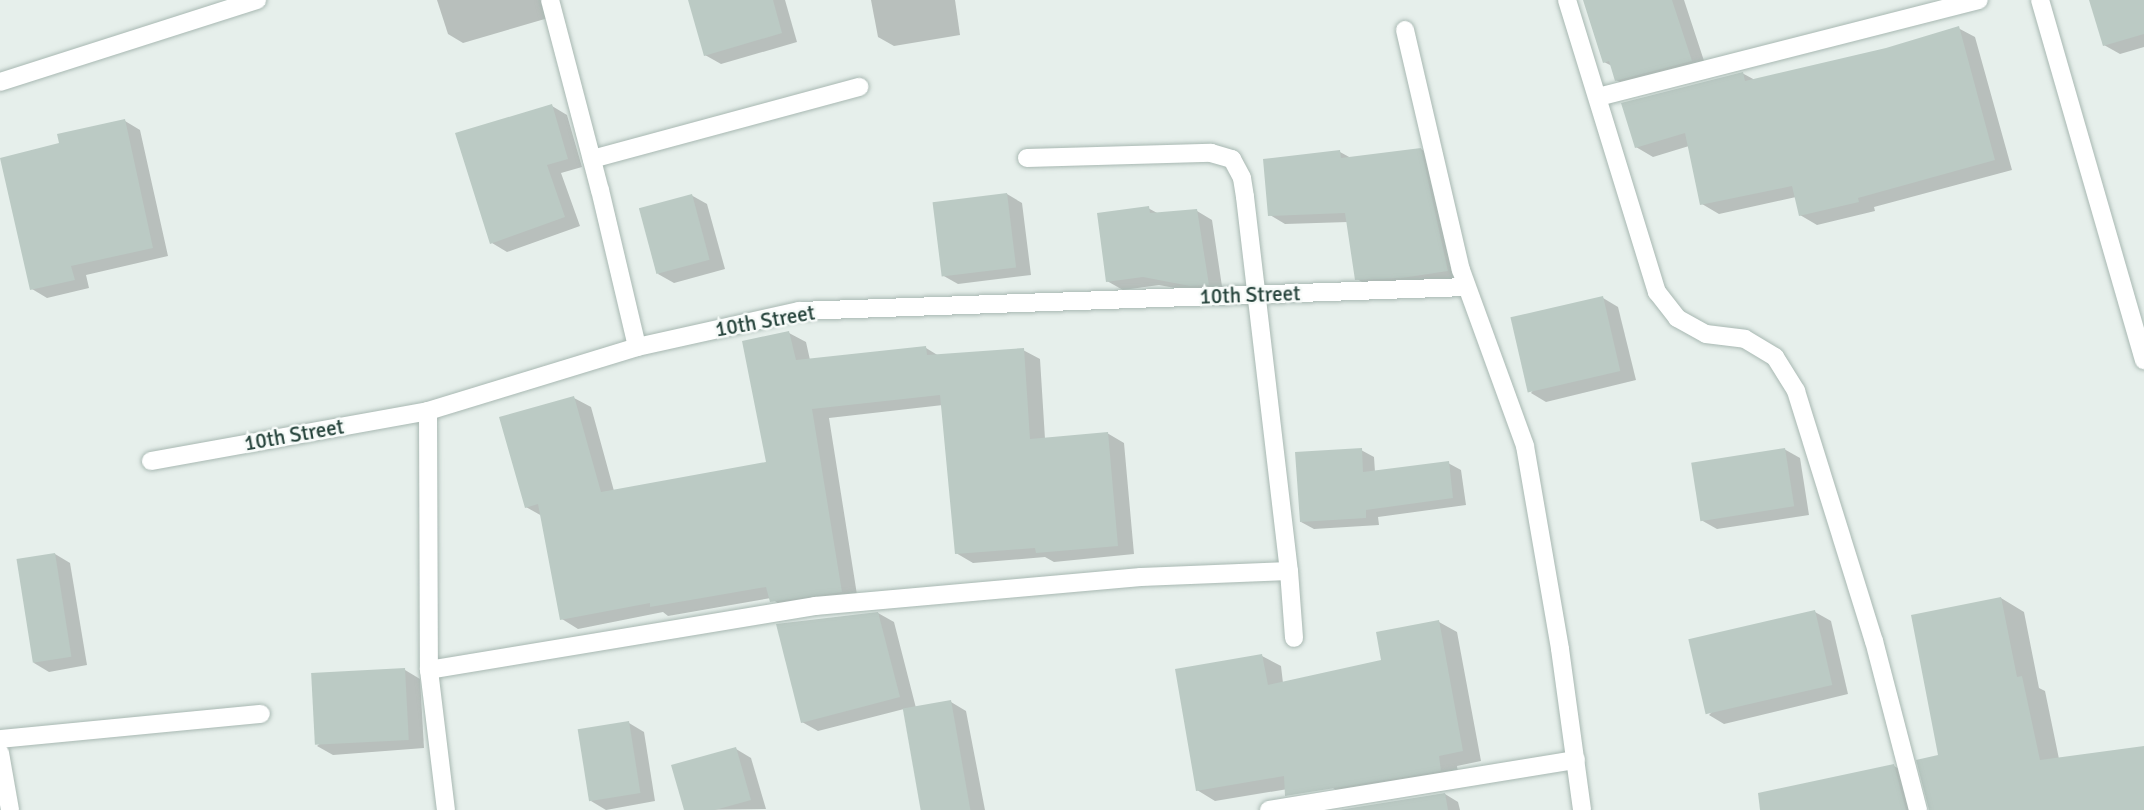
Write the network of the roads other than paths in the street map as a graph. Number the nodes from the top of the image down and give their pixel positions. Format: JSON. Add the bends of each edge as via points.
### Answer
{"nodes":[{"id":1,"x":257,"y":0,"type":"edge"},
{"id":2,"x":550,"y":0,"type":"edge"},
{"id":3,"x":1567,"y":0,"type":"edge"},
{"id":4,"x":1979,"y":0,"type":"edge"},
{"id":5,"x":2040,"y":0,"type":"edge"},
{"id":6,"x":1405,"y":30,"type":"dead end"},
{"id":7,"x":0,"y":82,"type":"edge"},
{"id":8,"x":859,"y":87,"type":"dead end"},
{"id":9,"x":1598,"y":98,"type":"junction"},
{"id":10,"x":1027,"y":158,"type":"dead end"},
{"id":11,"x":592,"y":159,"type":"junction"},
{"id":12,"x":1467,"y":287,"type":"junction"},
{"id":13,"x":1257,"y":295,"type":"junction"},
{"id":14,"x":637,"y":347,"type":"junction"},
{"id":15,"x":2144,"y":360,"type":"edge"},
{"id":16,"x":428,"y":411,"type":"junction"},
{"id":17,"x":151,"y":461,"type":"dead end"},
{"id":18,"x":1288,"y":571,"type":"junction"},
{"id":19,"x":1294,"y":638,"type":"dead end"},
{"id":20,"x":429,"y":670,"type":"junction"},
{"id":21,"x":261,"y":714,"type":"dead end"},
{"id":22,"x":0,"y":739,"type":"edge"},
{"id":23,"x":0,"y":753,"type":"edge"},
{"id":24,"x":1576,"y":760,"type":"junction"},
{"id":25,"x":1302,"y":807,"type":"edge"},
{"id":26,"x":10,"y":810,"type":"edge"},
{"id":27,"x":446,"y":810,"type":"edge"},
{"id":28,"x":1269,"y":810,"type":"edge"},
{"id":29,"x":1582,"y":810,"type":"edge"},
{"id":30,"x":1918,"y":810,"type":"edge"}],
"edges":[{"from":1,"to":7,"type":"street"},
{"from":2,"to":11,"type":"street"},
{"from":3,"to":9,"type":"street"},
{"from":4,"to":9,"type":"street"},
{"from":5,"to":15,"type":"street"},
{"from":6,"to":12,"type":"street"},
{"from":8,"to":11,"type":"street"},
{"from":9,"to":30,"type":"street","via":[[1657,292],[1677,318],[1696,329],[1745,339],[1775,357],[1796,391],[1874,641]]},
{"from":10,"to":13,"type":"street","via":[[1211,153],[1232,159],[1242,178]]},
{"from":11,"to":14,"type":"street"},
{"from":12,"to":13,"type":"street","name":"10th Street"},
{"from":12,"to":24,"type":"street","via":[[1525,446]]},
{"from":13,"to":14,"type":"street","name":"10th Street","via":[[799,311]]},
{"from":13,"to":18,"type":"street"},
{"from":14,"to":16,"type":"street","name":"10th Street"},
{"from":16,"to":17,"type":"street","name":"10th Street"},
{"from":16,"to":20,"type":"street"},
{"from":18,"to":19,"type":"street"},
{"from":18,"to":20,"type":"street","via":[[1141,577],[815,606]]},
{"from":20,"to":27,"type":"street"},
{"from":21,"to":22,"type":"street"},
{"from":23,"to":26,"type":"street"},
{"from":24,"to":25,"type":"street"},
{"from":24,"to":29,"type":"street"},
{"from":25,"to":28,"type":"street"}]}
